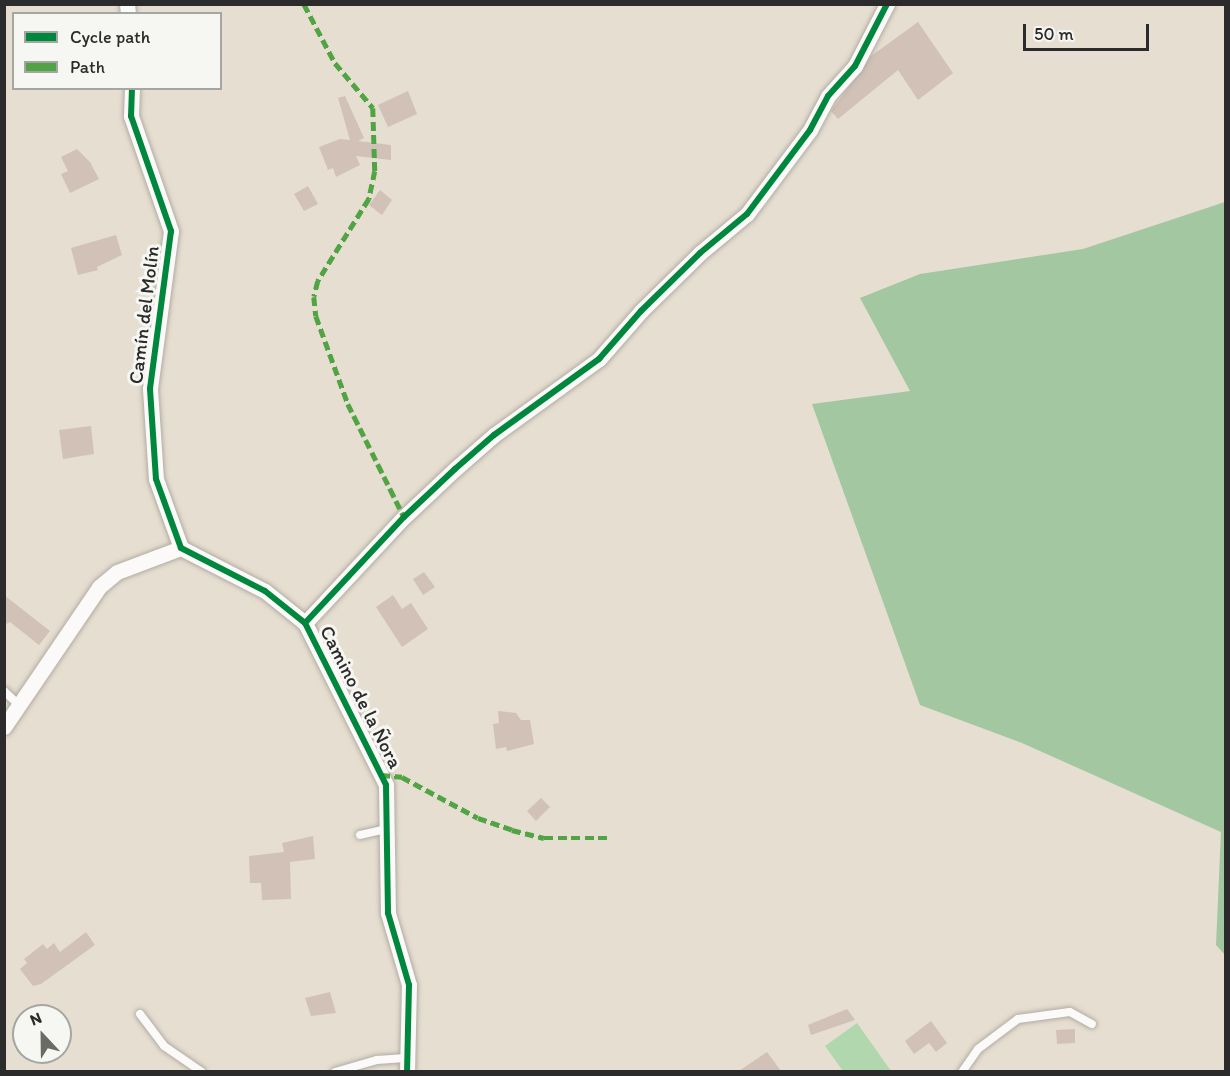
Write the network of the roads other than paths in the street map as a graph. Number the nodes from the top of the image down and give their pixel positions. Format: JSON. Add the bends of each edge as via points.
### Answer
{"nodes":[{"id":1,"x":887,"y":4,"type":"edge"},
{"id":2,"x":132,"y":90,"type":"edge"},
{"id":3,"x":181,"y":548,"type":"junction"},
{"id":4,"x":305,"y":622,"type":"junction"},
{"id":5,"x":4,"y":692,"type":"edge"},
{"id":6,"x":20,"y":706,"type":"junction"},
{"id":7,"x":4,"y":727,"type":"edge"},
{"id":8,"x":389,"y":829,"type":"junction"},
{"id":9,"x":360,"y":835,"type":"dead end"},
{"id":10,"x":140,"y":1014,"type":"dead end"},
{"id":11,"x":1092,"y":1024,"type":"dead end"},
{"id":12,"x":408,"y":1065,"type":"edge"},
{"id":13,"x":202,"y":1071,"type":"edge"},
{"id":14,"x":336,"y":1071,"type":"edge"},
{"id":15,"x":962,"y":1071,"type":"edge"}],
"edges":[{"from":1,"to":4,"type":"street","via":[[855,66],[828,96],[810,130],[747,214],[700,253],[599,359],[494,435],[447,477]]},
{"from":2,"to":3,"type":"street","name":"Camín del Molín","via":[[131,116],[171,231],[150,388],[156,479]]},
{"from":3,"to":4,"type":"street","via":[[265,591]]},
{"from":3,"to":6,"type":"street","via":[[117,572],[99,587]]},
{"from":4,"to":8,"type":"street","name":"Camino de la Ñora","via":[[386,785]]},
{"from":5,"to":6,"type":"lane"},
{"from":6,"to":7,"type":"street"},
{"from":8,"to":9,"type":"lane"},
{"from":8,"to":12,"type":"street","name":"Camino de la Ñora","via":[[388,913],[410,985]]},
{"from":10,"to":13,"type":"lane","via":[[164,1046]]},
{"from":11,"to":15,"type":"lane","via":[[1070,1012],[1018,1019],[978,1049]]},
{"from":12,"to":14,"type":"lane","via":[[377,1060]]}]}
